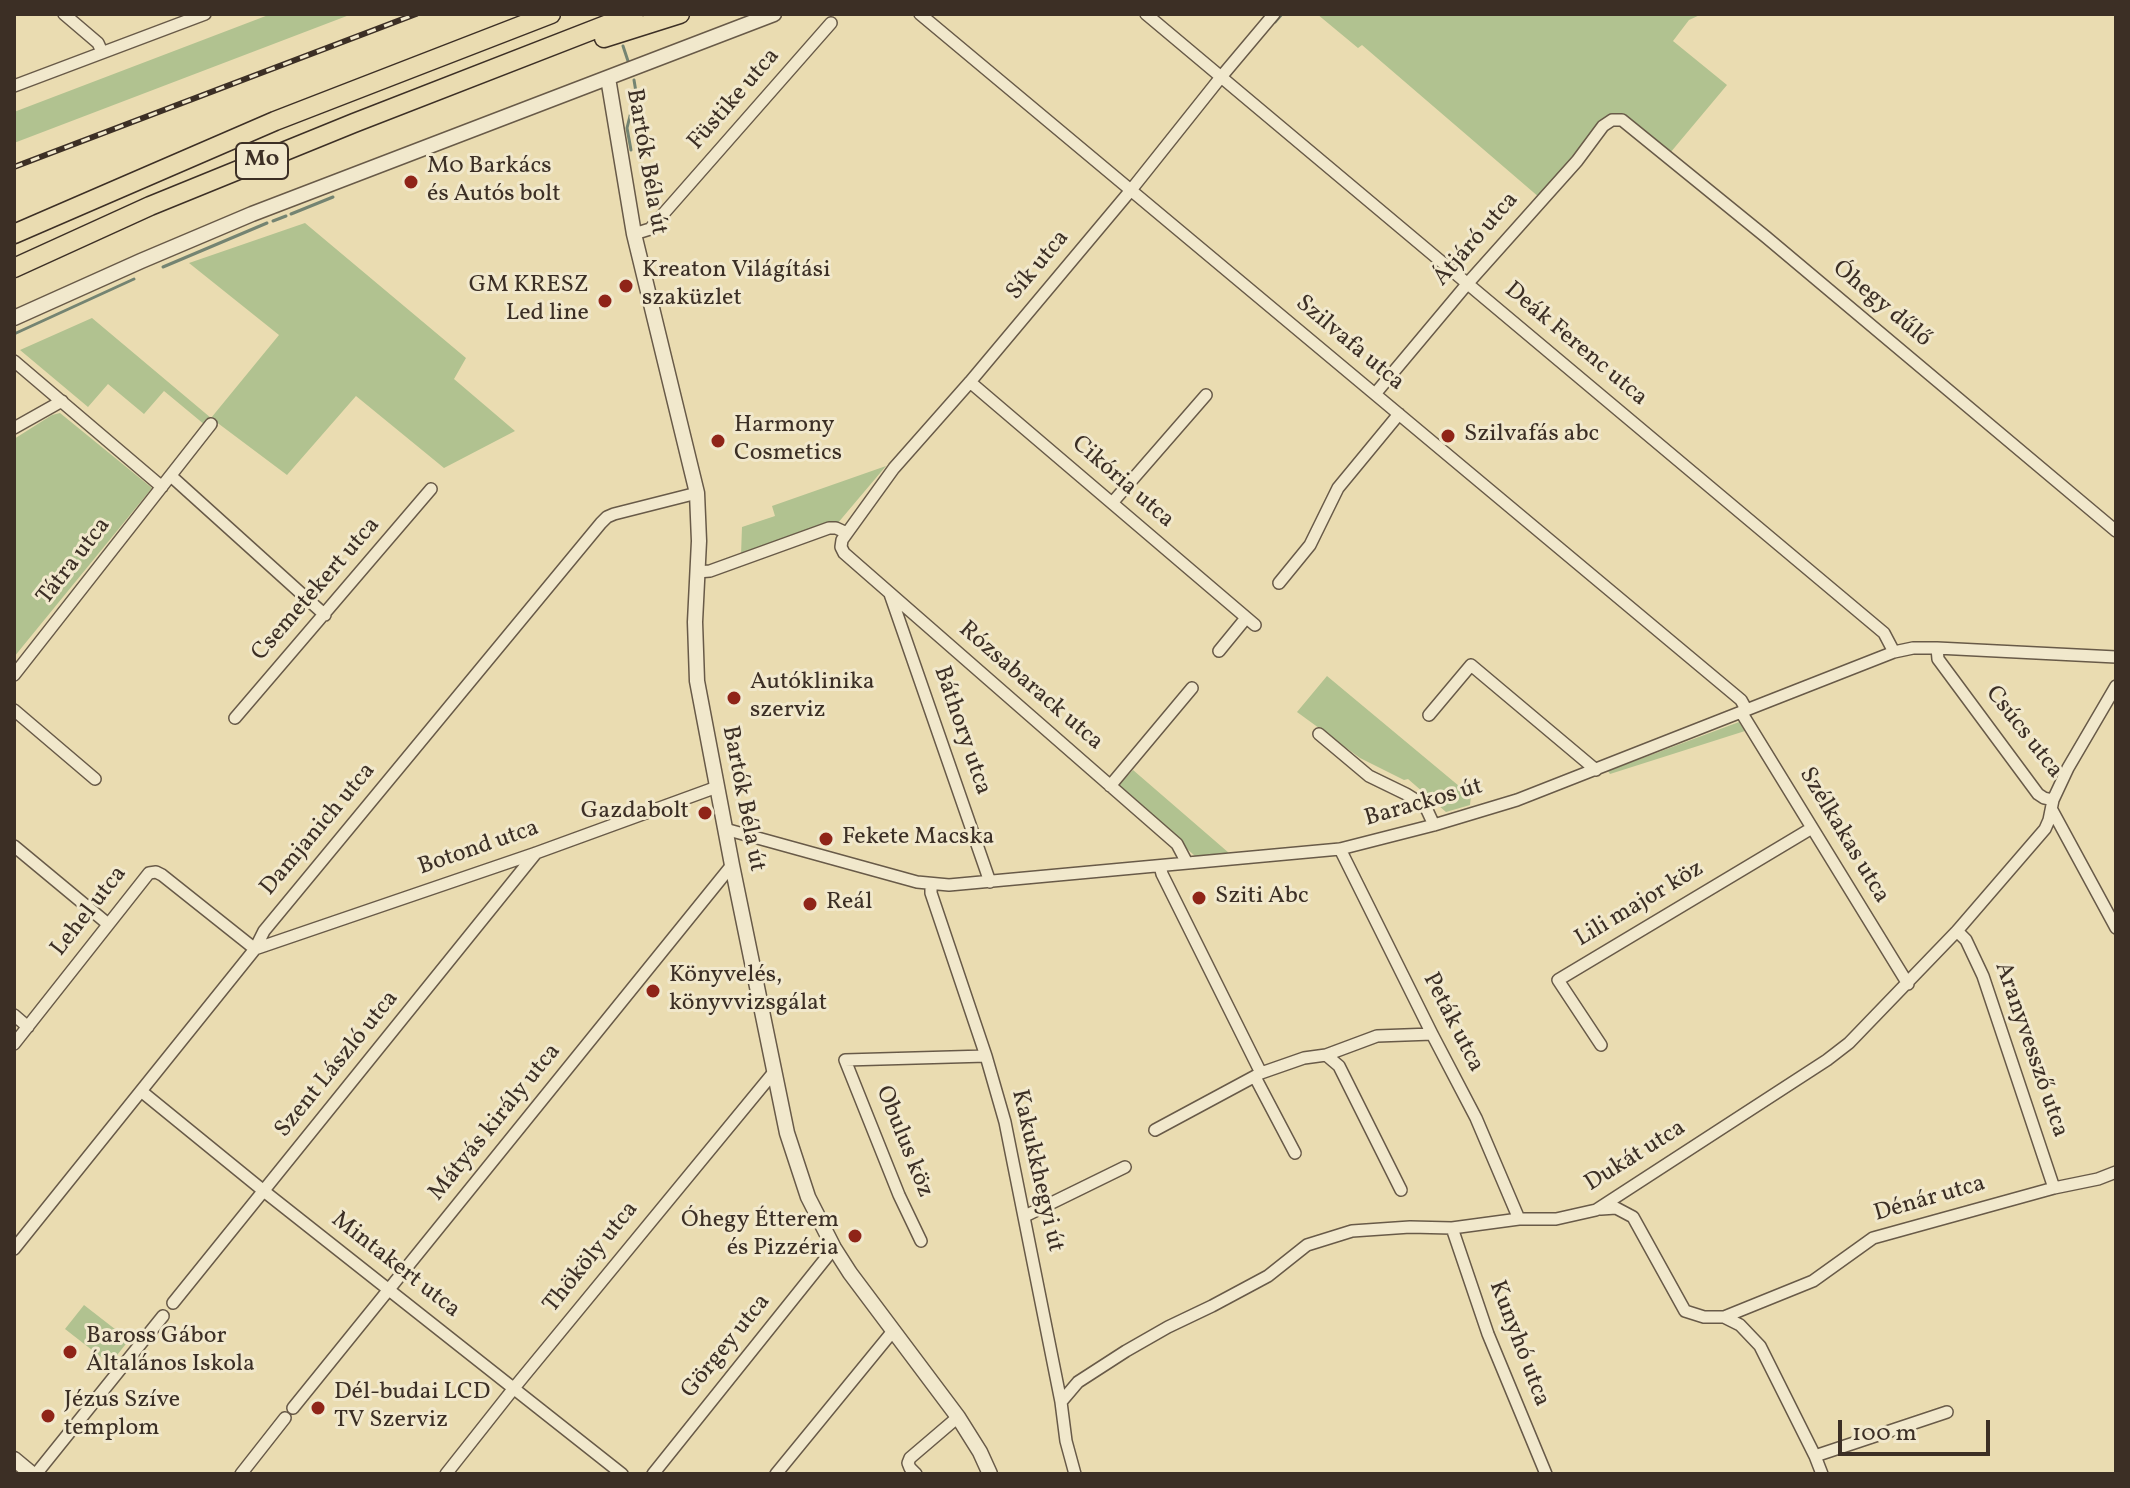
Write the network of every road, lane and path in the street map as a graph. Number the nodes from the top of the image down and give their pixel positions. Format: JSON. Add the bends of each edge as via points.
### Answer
{"nodes":[{"id":1,"x":64,"y":14,"type":"edge"},
{"id":2,"x":205,"y":14,"type":"edge"},
{"id":3,"x":551,"y":14,"type":"edge"},
{"id":4,"x":634,"y":14,"type":"edge"},
{"id":5,"x":680,"y":14,"type":"edge"},
{"id":6,"x":774,"y":14,"type":"edge"},
{"id":7,"x":920,"y":14,"type":"edge"},
{"id":8,"x":1146,"y":14,"type":"edge"},
{"id":9,"x":1274,"y":14,"type":"edge"},
{"id":10,"x":78,"y":18,"type":"edge"},
{"id":11,"x":831,"y":23,"type":"dead end"},
{"id":12,"x":102,"y":52,"type":"junction"},
{"id":13,"x":513,"y":61,"type":"junction"},
{"id":14,"x":1221,"y":77,"type":"junction"},
{"id":15,"x":608,"y":78,"type":"junction"},
{"id":16,"x":14,"y":86,"type":"edge"},
{"id":17,"x":1616,"y":119,"type":"joint"},
{"id":18,"x":1131,"y":190,"type":"junction"},
{"id":19,"x":14,"y":234,"type":"edge"},
{"id":20,"x":634,"y":234,"type":"junction"},
{"id":21,"x":14,"y":268,"type":"edge"},
{"id":22,"x":1468,"y":283,"type":"junction"},
{"id":23,"x":14,"y":318,"type":"edge"},
{"id":24,"x":14,"y":361,"type":"edge"},
{"id":25,"x":970,"y":382,"type":"junction"},
{"id":26,"x":1375,"y":394,"type":"junction"},
{"id":27,"x":1206,"y":395,"type":"dead end"},
{"id":28,"x":62,"y":401,"type":"junction"},
{"id":29,"x":1399,"y":414,"type":"junction"},
{"id":30,"x":211,"y":424,"type":"dead end"},
{"id":31,"x":14,"y":428,"type":"edge"},
{"id":32,"x":171,"y":476,"type":"junction"},
{"id":33,"x":162,"y":487,"type":"junction"},
{"id":34,"x":431,"y":489,"type":"dead end"},
{"id":35,"x":697,"y":493,"type":"junction"},
{"id":36,"x":1112,"y":503,"type":"junction"},
{"id":37,"x":2116,"y":531,"type":"edge"},
{"id":38,"x":847,"y":533,"type":"junction"},
{"id":39,"x":841,"y":547,"type":"joint"},
{"id":40,"x":697,"y":572,"type":"junction"},
{"id":41,"x":1279,"y":583,"type":"dead end"},
{"id":42,"x":890,"y":594,"type":"junction"},
{"id":43,"x":325,"y":615,"type":"junction"},
{"id":44,"x":1937,"y":648,"type":"junction"},
{"id":45,"x":1219,"y":651,"type":"dead end"},
{"id":46,"x":1894,"y":652,"type":"junction"},
{"id":47,"x":2116,"y":657,"type":"edge"},
{"id":48,"x":14,"y":675,"type":"edge"},
{"id":49,"x":2116,"y":686,"type":"edge"},
{"id":50,"x":1192,"y":688,"type":"dead end"},
{"id":51,"x":14,"y":710,"type":"edge"},
{"id":52,"x":1744,"y":710,"type":"junction"},
{"id":53,"x":1429,"y":715,"type":"dead end"},
{"id":54,"x":235,"y":718,"type":"dead end"},
{"id":55,"x":1319,"y":734,"type":"dead end"},
{"id":56,"x":1596,"y":770,"type":"junction"},
{"id":57,"x":95,"y":779,"type":"dead end"},
{"id":58,"x":1110,"y":786,"type":"junction"},
{"id":59,"x":717,"y":787,"type":"junction"},
{"id":60,"x":2052,"y":805,"type":"junction"},
{"id":61,"x":1434,"y":825,"type":"junction"},
{"id":62,"x":1812,"y":828,"type":"junction"},
{"id":63,"x":725,"y":829,"type":"junction"},
{"id":64,"x":14,"y":846,"type":"edge"},
{"id":65,"x":1340,"y":849,"type":"junction"},
{"id":66,"x":536,"y":853,"type":"junction"},
{"id":67,"x":1187,"y":863,"type":"junction"},
{"id":68,"x":732,"y":865,"type":"junction"},
{"id":69,"x":1160,"y":866,"type":"junction"},
{"id":70,"x":990,"y":882,"type":"junction"},
{"id":71,"x":931,"y":884,"type":"junction"},
{"id":72,"x":108,"y":924,"type":"junction"},
{"id":73,"x":2116,"y":928,"type":"edge"},
{"id":74,"x":1957,"y":931,"type":"junction"},
{"id":75,"x":255,"y":949,"type":"junction"},
{"id":76,"x":1908,"y":984,"type":"junction"},
{"id":77,"x":14,"y":1015,"type":"edge"},
{"id":78,"x":28,"y":1027,"type":"junction"},
{"id":79,"x":1432,"y":1034,"type":"junction"},
{"id":80,"x":14,"y":1044,"type":"edge"},
{"id":81,"x":1601,"y":1045,"type":"dead end"},
{"id":82,"x":1326,"y":1055,"type":"junction"},
{"id":83,"x":986,"y":1056,"type":"junction"},
{"id":84,"x":774,"y":1072,"type":"junction"},
{"id":85,"x":1258,"y":1075,"type":"junction"},
{"id":86,"x":141,"y":1091,"type":"junction"},
{"id":87,"x":1155,"y":1130,"type":"dead end"},
{"id":88,"x":1295,"y":1153,"type":"dead end"},
{"id":89,"x":1125,"y":1167,"type":"dead end"},
{"id":90,"x":2116,"y":1172,"type":"edge"},
{"id":91,"x":2054,"y":1188,"type":"junction"},
{"id":92,"x":1401,"y":1190,"type":"dead end"},
{"id":93,"x":265,"y":1192,"type":"junction"},
{"id":94,"x":1596,"y":1210,"type":"junction"},
{"id":95,"x":1025,"y":1216,"type":"junction"},
{"id":96,"x":1519,"y":1219,"type":"junction"},
{"id":97,"x":1452,"y":1228,"type":"junction"},
{"id":98,"x":921,"y":1241,"type":"dead end"},
{"id":99,"x":834,"y":1248,"type":"junction"},
{"id":100,"x":14,"y":1249,"type":"edge"},
{"id":101,"x":389,"y":1290,"type":"junction"},
{"id":102,"x":173,"y":1303,"type":"dead end"},
{"id":103,"x":163,"y":1316,"type":"dead end"},
{"id":104,"x":1724,"y":1317,"type":"junction"},
{"id":105,"x":893,"y":1331,"type":"junction"},
{"id":106,"x":514,"y":1388,"type":"junction"},
{"id":107,"x":1061,"y":1402,"type":"junction"},
{"id":108,"x":293,"y":1408,"type":"dead end"},
{"id":109,"x":1947,"y":1412,"type":"dead end"},
{"id":110,"x":958,"y":1417,"type":"junction"},
{"id":111,"x":285,"y":1418,"type":"dead end"},
{"id":112,"x":1815,"y":1456,"type":"junction"},
{"id":113,"x":14,"y":1459,"type":"edge"},
{"id":114,"x":34,"y":1474,"type":"edge"},
{"id":115,"x":241,"y":1474,"type":"edge"},
{"id":116,"x":446,"y":1474,"type":"edge"},
{"id":117,"x":622,"y":1474,"type":"edge"},
{"id":118,"x":653,"y":1474,"type":"edge"},
{"id":119,"x":776,"y":1474,"type":"edge"},
{"id":120,"x":916,"y":1474,"type":"edge"},
{"id":121,"x":990,"y":1474,"type":"edge"},
{"id":122,"x":1075,"y":1474,"type":"edge"},
{"id":123,"x":1546,"y":1474,"type":"edge"},
{"id":124,"x":1822,"y":1474,"type":"edge"}],
"edges":[{"from":1,"to":10,"type":"street"},
{"from":2,"to":12,"type":"street"},
{"from":3,"to":19,"type":"highway","number":"M0","via":[[261,126]]},
{"from":4,"to":13,"type":"highway","number":"M0"},
{"from":5,"to":13,"type":"highway"},
{"from":6,"to":15,"type":"street"},
{"from":7,"to":18,"type":"street","name":"Szilvafa utca"},
{"from":8,"to":14,"type":"street","name":"Deák Ferenc utca"},
{"from":9,"to":14,"type":"street","name":"Sík utca"},
{"from":10,"to":12,"type":"street"},
{"from":11,"to":20,"type":"street","name":"Füstike utca","via":[[650,229]]},
{"from":12,"to":16,"type":"street"},
{"from":13,"to":21,"type":"highway","number":"M0","via":[[150,206]]},
{"from":14,"to":18,"type":"street","name":"Sík utca"},
{"from":14,"to":22,"type":"street","name":"Deák Ferenc utca"},
{"from":15,"to":20,"type":"street","name":"Bartók Béla út"},
{"from":15,"to":23,"type":"street","via":[[252,214]]},
{"from":17,"to":22,"type":"street","name":"Átjáró utca","via":[[1603,126]]},
{"from":17,"to":37,"type":"street","name":"Óhegy dűlő","via":[[1628,123]]},
{"from":18,"to":25,"type":"street","name":"Sík utca"},
{"from":18,"to":26,"type":"street","name":"Szilvafa utca"},
{"from":20,"to":35,"type":"street","name":"Bartók Béla út"},
{"from":22,"to":26,"type":"street","name":"Átjáró utca"},
{"from":22,"to":46,"type":"street","name":"Deák Ferenc utca","via":[[1884,633]]},
{"from":24,"to":28,"type":"street"},
{"from":25,"to":36,"type":"street","name":"Cikória utca"},
{"from":25,"to":38,"type":"street","name":"Sík utca","via":[[894,468]]},
{"from":26,"to":29,"type":"street","name":"Szilvafa utca"},
{"from":27,"to":36,"type":"street"},
{"from":28,"to":31,"type":"street"},
{"from":28,"to":33,"type":"street"},
{"from":29,"to":41,"type":"street","via":[[1338,488],[1310,545]]},
{"from":29,"to":52,"type":"street","name":"Szilvafa utca","via":[[1741,700]]},
{"from":30,"to":32,"type":"street","name":"Tátra utca"},
{"from":32,"to":33,"type":"street","name":"Tátra utca"},
{"from":32,"to":43,"type":"street"},
{"from":33,"to":48,"type":"street","name":"Tátra utca"},
{"from":34,"to":43,"type":"street","name":"Csemetekert utca"},
{"from":35,"to":40,"type":"street","name":"Bartók Béla út"},
{"from":35,"to":75,"type":"street","name":"Damjanich utca","via":[[614,514],[601,523],[264,931]]},
{"from":36,"to":45,"type":"street","name":"Cikória utca","via":[[1251,622]]},
{"from":38,"to":39,"type":"street","name":"Sík utca"},
{"from":38,"to":40,"type":"street","via":[[829,528]]},
{"from":39,"to":42,"type":"street","name":"Rózsabarack utca"},
{"from":40,"to":59,"type":"street","name":"Bartók Béla út","via":[[697,681]]},
{"from":42,"to":58,"type":"street","name":"Rózsabarack utca"},
{"from":42,"to":70,"type":"street","name":"Báthory utca"},
{"from":43,"to":54,"type":"street","name":"Csemetekert utca"},
{"from":44,"to":46,"type":"street","name":"Barackos út"},
{"from":44,"to":47,"type":"street","name":"Barackos út"},
{"from":44,"to":60,"type":"street","name":"Csúcs utca","via":[[1938,659],[2038,794]]},
{"from":46,"to":52,"type":"street","name":"Barackos út"},
{"from":49,"to":60,"type":"street","name":"Dukát utca"},
{"from":50,"to":58,"type":"street"},
{"from":51,"to":57,"type":"street"},
{"from":52,"to":56,"type":"street","name":"Barackos út"},
{"from":52,"to":62,"type":"street","name":"Szélkakas utca"},
{"from":53,"to":56,"type":"street","via":[[1471,665]]},
{"from":55,"to":61,"type":"street","via":[[1369,776],[1422,804]]},
{"from":56,"to":61,"type":"street","name":"Barackos út"},
{"from":58,"to":67,"type":"street","name":"Rózsabarack utca","via":[[1177,844]]},
{"from":59,"to":63,"type":"street","name":"Bartók Béla út"},
{"from":59,"to":66,"type":"street","name":"Botond utca"},
{"from":60,"to":73,"type":"street","name":"Csúcs utca"},
{"from":60,"to":74,"type":"street","name":"Dukát utca","via":[[2045,829]]},
{"from":61,"to":65,"type":"street","name":"Barackos út"},
{"from":62,"to":76,"type":"street","name":"Szélkakas utca"},
{"from":62,"to":81,"type":"street","name":"Lili major köz","via":[[1558,980]]},
{"from":63,"to":68,"type":"street","name":"Bartók Béla út"},
{"from":63,"to":71,"type":"street","name":"Barackos út"},
{"from":64,"to":72,"type":"street"},
{"from":65,"to":67,"type":"street","name":"Barackos út"},
{"from":65,"to":79,"type":"street","name":"Peták utca"},
{"from":66,"to":75,"type":"street","name":"Botond utca"},
{"from":66,"to":93,"type":"street","name":"Szent László utca"},
{"from":67,"to":69,"type":"street","name":"Barackos út"},
{"from":68,"to":84,"type":"street","name":"Bartók Béla út"},
{"from":68,"to":101,"type":"street","name":"Mátyás király utca"},
{"from":69,"to":70,"type":"street","name":"Barackos út"},
{"from":69,"to":85,"type":"street"},
{"from":70,"to":71,"type":"street","name":"Barackos út"},
{"from":71,"to":83,"type":"street","name":"Kakukkhegyi út"},
{"from":72,"to":75,"type":"street","name":"Lehel utca","via":[[149,873],[156,872]]},
{"from":72,"to":78,"type":"street","name":"Lehel utca"},
{"from":74,"to":76,"type":"street","name":"Dukát utca"},
{"from":74,"to":91,"type":"street","name":"Aranyvessző utca","via":[[1983,976]]},
{"from":75,"to":86,"type":"street","name":"Damjanich utca"},
{"from":76,"to":94,"type":"street","name":"Dukát utca","via":[[1827,1060]]},
{"from":77,"to":78,"type":"street"},
{"from":78,"to":80,"type":"street","name":"Lehel utca"},
{"from":79,"to":82,"type":"street","via":[[1377,1036]]},
{"from":79,"to":96,"type":"street","name":"Peták utca","via":[[1476,1118]]},
{"from":82,"to":85,"type":"street"},
{"from":82,"to":92,"type":"street","via":[[1339,1066]]},
{"from":83,"to":95,"type":"street","name":"Kakukkhegyi út"},
{"from":83,"to":98,"type":"street","name":"Obulus köz","via":[[845,1060]]},
{"from":84,"to":99,"type":"street","name":"Bartók Béla út","via":[[800,1175]]},
{"from":84,"to":106,"type":"street","name":"Thököly utca"},
{"from":85,"to":87,"type":"street"},
{"from":85,"to":88,"type":"street"},
{"from":86,"to":93,"type":"street","name":"Mintakert utca"},
{"from":86,"to":100,"type":"street","name":"Damjanich utca"},
{"from":89,"to":95,"type":"street"},
{"from":90,"to":91,"type":"street","name":"Dénár utca"},
{"from":91,"to":104,"type":"street","name":"Dénár utca","via":[[1873,1238],[1813,1281]]},
{"from":93,"to":101,"type":"street","name":"Mintakert utca"},
{"from":93,"to":102,"type":"street","name":"Szent László utca"},
{"from":94,"to":96,"type":"street","name":"Dukát utca","via":[[1556,1219]]},
{"from":94,"to":104,"type":"street","via":[[1616,1208],[1633,1217],[1685,1311]]},
{"from":95,"to":107,"type":"street","name":"Kakukkhegyi út"},
{"from":96,"to":97,"type":"street","name":"Dukát utca"},
{"from":97,"to":107,"type":"street","name":"Dukát utca","via":[[1352,1231],[1307,1245],[1268,1276],[1126,1351],[1078,1382]]},
{"from":97,"to":123,"type":"street","name":"Kunyhó utca","via":[[1488,1334]]},
{"from":99,"to":105,"type":"street","name":"Bartók Béla út"},
{"from":99,"to":118,"type":"street","name":"Görgey utca"},
{"from":101,"to":106,"type":"street","name":"Mintakert utca"},
{"from":101,"to":108,"type":"street","name":"Mátyás király utca"},
{"from":103,"to":114,"type":"street"},
{"from":104,"to":112,"type":"street","via":[[1760,1346]]},
{"from":105,"to":110,"type":"street","name":"Bartók Béla út"},
{"from":105,"to":119,"type":"street"},
{"from":106,"to":116,"type":"street","name":"Thököly utca"},
{"from":106,"to":117,"type":"street","name":"Mintakert utca"},
{"from":107,"to":122,"type":"street","name":"Kakukkhegyi út"},
{"from":109,"to":112,"type":"street"},
{"from":110,"to":120,"type":"street","via":[[910,1458]]},
{"from":110,"to":121,"type":"street","name":"Bartók Béla út"},
{"from":111,"to":115,"type":"street"},
{"from":112,"to":124,"type":"street"},
{"from":113,"to":114,"type":"street"}]}
